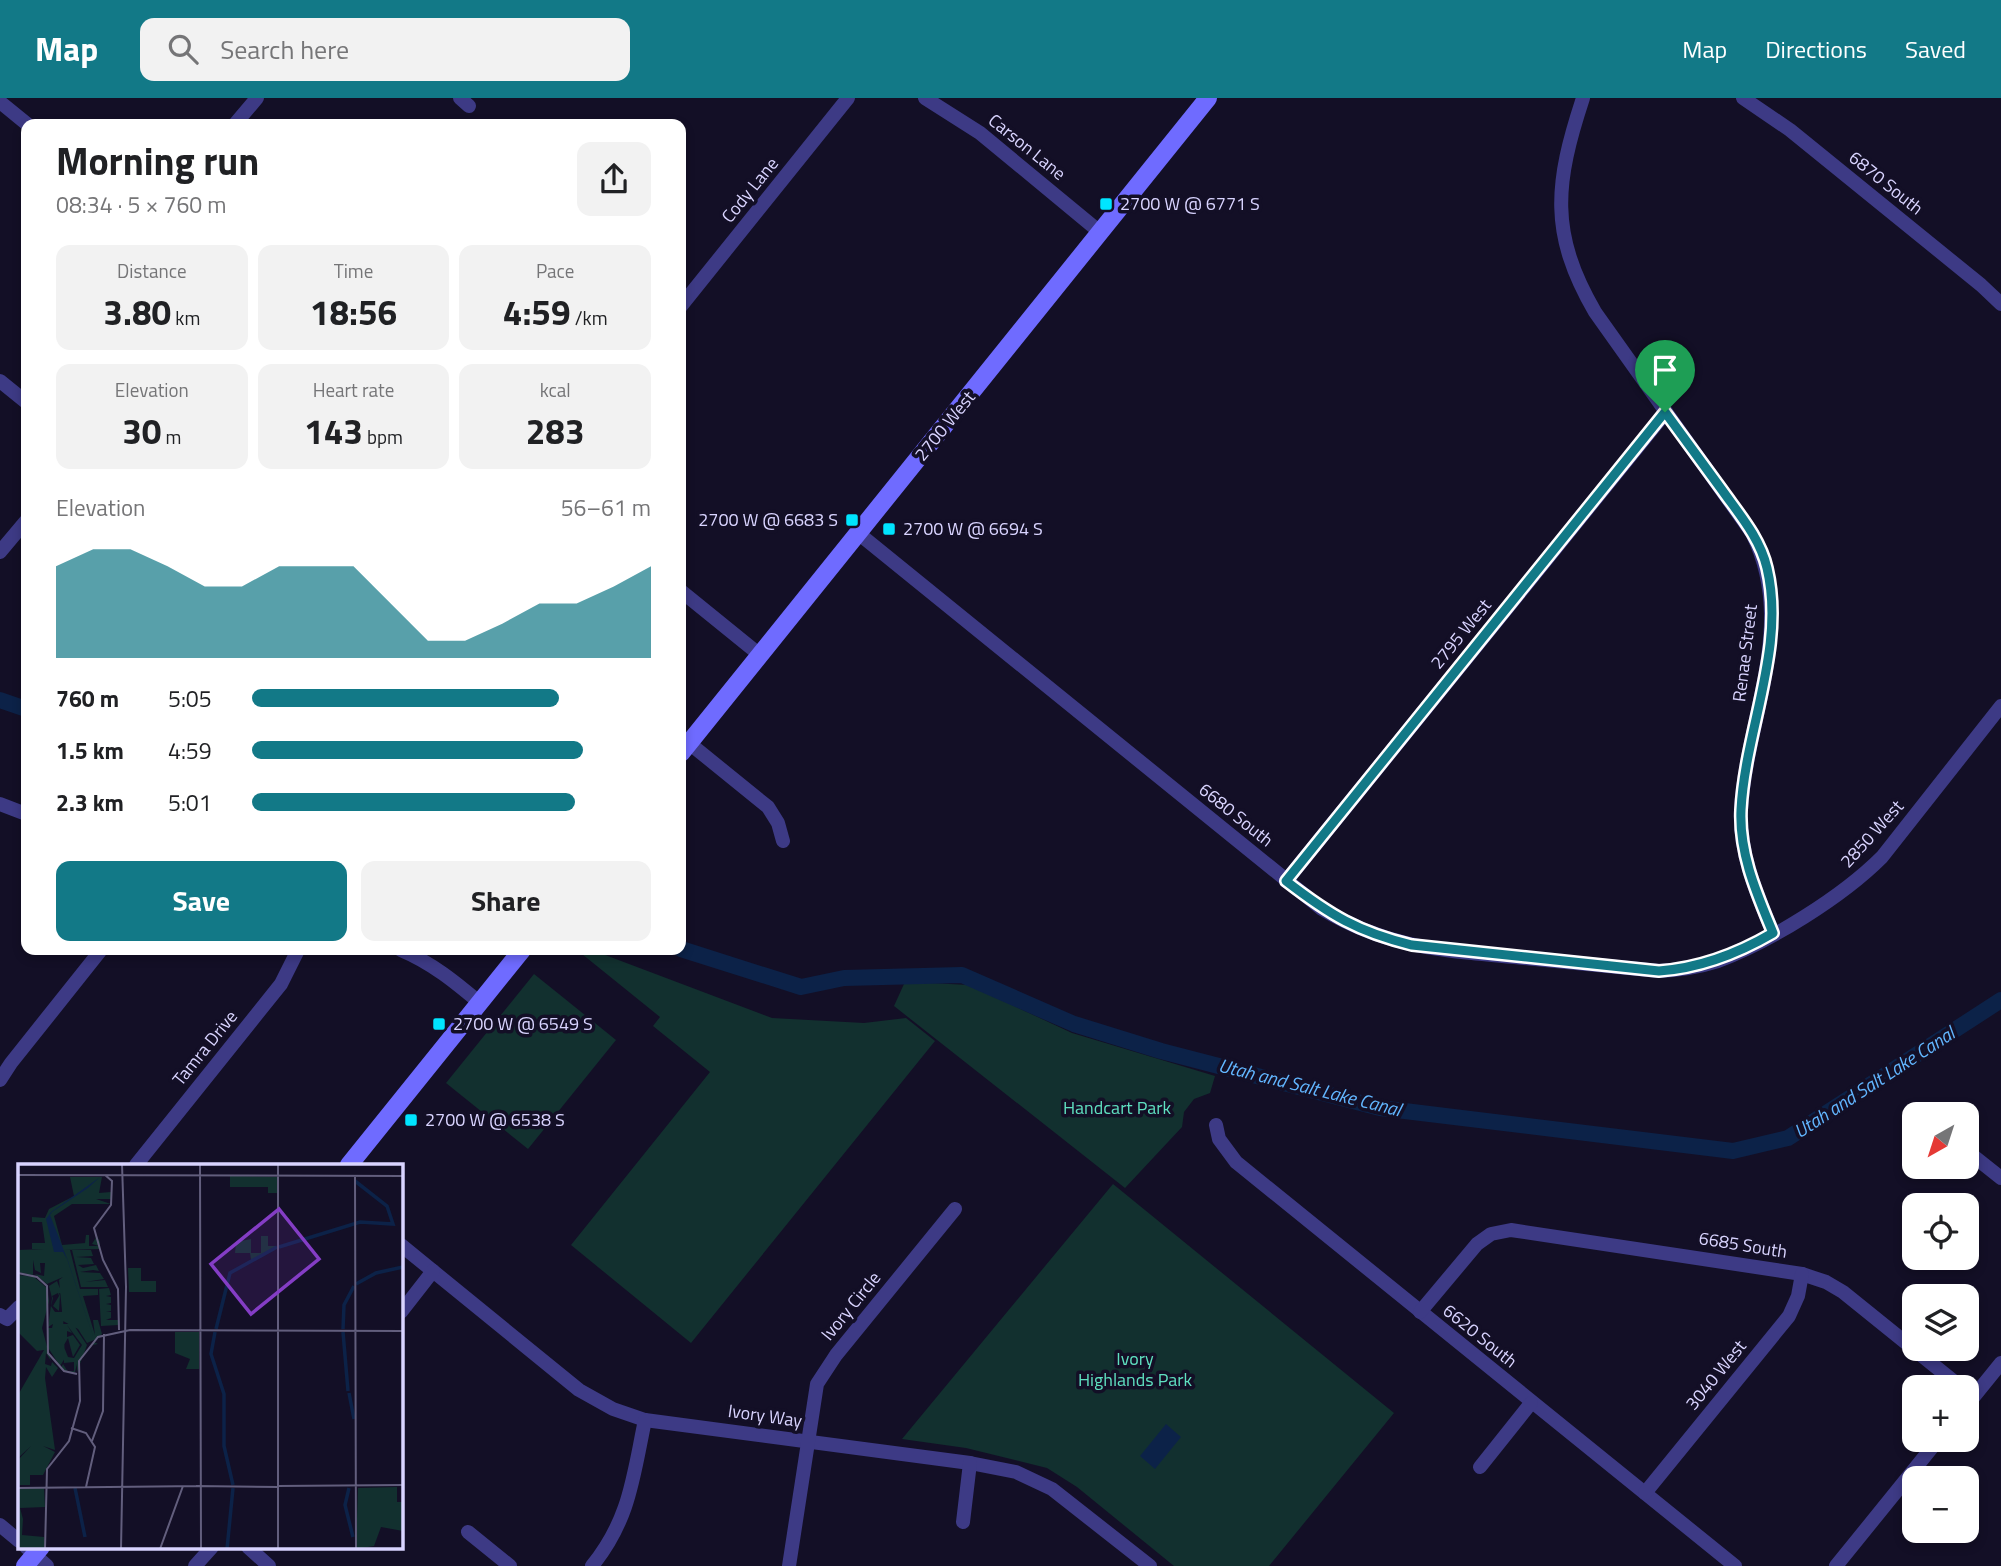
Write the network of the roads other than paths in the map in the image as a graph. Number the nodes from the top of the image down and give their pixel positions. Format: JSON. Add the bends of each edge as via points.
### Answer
{"nodes":[{"id":1,"x":257,"y":98,"type":"edge"},
{"id":2,"x":848,"y":98,"type":"edge"},
{"id":3,"x":925,"y":98,"type":"edge"},
{"id":4,"x":1208,"y":98,"type":"edge"},
{"id":5,"x":1583,"y":98,"type":"edge"},
{"id":6,"x":1743,"y":98,"type":"edge"},
{"id":7,"x":0,"y":102,"type":"edge"},
{"id":8,"x":21,"y":119,"type":"edge"},
{"id":9,"x":239,"y":119,"type":"edge"},
{"id":10,"x":1101,"y":233,"type":"junction"},
{"id":11,"x":686,"y":300,"type":"edge"},
{"id":12,"x":2001,"y":304,"type":"edge"},
{"id":13,"x":0,"y":381,"type":"edge"},
{"id":14,"x":21,"y":398,"type":"edge"},
{"id":15,"x":1665,"y":412,"type":"junction"},
{"id":16,"x":21,"y":527,"type":"edge"},
{"id":17,"x":858,"y":533,"type":"junction"},
{"id":18,"x":0,"y":552,"type":"edge"},
{"id":19,"x":686,"y":596,"type":"edge"},
{"id":20,"x":760,"y":655,"type":"junction"},
{"id":21,"x":2001,"y":706,"type":"edge"},
{"id":22,"x":686,"y":747,"type":"edge"},
{"id":23,"x":686,"y":749,"type":"edge"},
{"id":24,"x":0,"y":804,"type":"edge"},
{"id":25,"x":21,"y":812,"type":"edge"},
{"id":26,"x":783,"y":841,"type":"dead end"},
{"id":27,"x":1286,"y":881,"type":"junction"},
{"id":28,"x":1773,"y":933,"type":"junction"},
{"id":29,"x":98,"y":955,"type":"edge"},
{"id":30,"x":296,"y":955,"type":"edge"},
{"id":31,"x":414,"y":955,"type":"edge"},
{"id":32,"x":518,"y":955,"type":"edge"},
{"id":33,"x":1659,"y":971,"type":"joint"},
{"id":34,"x":480,"y":1003,"type":"junction"},
{"id":35,"x":0,"y":1080,"type":"edge"},
{"id":36,"x":1216,"y":1125,"type":"dead end"},
{"id":37,"x":1979,"y":1161,"type":"edge"},
{"id":38,"x":137,"y":1164,"type":"edge"},
{"id":39,"x":350,"y":1164,"type":"edge"},
{"id":40,"x":2001,"y":1178,"type":"edge"},
{"id":41,"x":955,"y":1209,"type":"dead end"},
{"id":42,"x":402,"y":1246,"type":"edge"},
{"id":43,"x":433,"y":1271,"type":"junction"},
{"id":44,"x":1802,"y":1273,"type":"junction"},
{"id":45,"x":18,"y":1308,"type":"edge"},
{"id":46,"x":402,"y":1311,"type":"edge"},
{"id":47,"x":1420,"y":1312,"type":"junction"},
{"id":48,"x":0,"y":1315,"type":"edge"},
{"id":49,"x":2001,"y":1363,"type":"edge"},
{"id":50,"x":1943,"y":1375,"type":"edge"},
{"id":51,"x":1979,"y":1384,"type":"edge"},
{"id":52,"x":1531,"y":1402,"type":"junction"},
{"id":53,"x":645,"y":1420,"type":"junction"},
{"id":54,"x":808,"y":1441,"type":"junction"},
{"id":55,"x":1928,"y":1452,"type":"edge"},
{"id":56,"x":970,"y":1464,"type":"junction"},
{"id":57,"x":1480,"y":1467,"type":"dead end"},
{"id":58,"x":1645,"y":1493,"type":"junction"},
{"id":59,"x":963,"y":1522,"type":"dead end"},
{"id":60,"x":0,"y":1525,"type":"edge"},
{"id":61,"x":468,"y":1532,"type":"dead end"},
{"id":62,"x":18,"y":1540,"type":"edge"},
{"id":63,"x":211,"y":1548,"type":"edge"},
{"id":64,"x":249,"y":1548,"type":"edge"},
{"id":65,"x":195,"y":1566,"type":"edge"},
{"id":66,"x":269,"y":1566,"type":"edge"},
{"id":67,"x":510,"y":1566,"type":"edge"},
{"id":68,"x":592,"y":1566,"type":"edge"},
{"id":69,"x":789,"y":1566,"type":"edge"},
{"id":70,"x":1150,"y":1566,"type":"edge"},
{"id":71,"x":1735,"y":1566,"type":"edge"},
{"id":72,"x":1836,"y":1566,"type":"edge"}],
"edges":[{"from":1,"to":9,"type":"street"},
{"from":2,"to":11,"type":"street","name":"Cody Lane"},
{"from":3,"to":10,"type":"street","name":"Carson Lane","via":[[980,133]]},
{"from":4,"to":10,"type":"main road","name":"2700 West"},
{"from":5,"to":15,"type":"street","name":"Renae Street","via":[[1561,193],[1567,253],[1595,312]]},
{"from":6,"to":12,"type":"street","name":"6870 South","via":[[1790,130]]},
{"from":7,"to":8,"type":"street"},
{"from":10,"to":17,"type":"main road","name":"2700 West"},
{"from":13,"to":14,"type":"street"},
{"from":15,"to":27,"type":"street","name":"2795 West"},
{"from":15,"to":28,"type":"street","name":"Renae Street","via":[[1752,533],[1772,593],[1771,637],[1741,811],[1746,860]]},
{"from":16,"to":18,"type":"street"},
{"from":17,"to":20,"type":"main road","name":"2700 West"},
{"from":17,"to":27,"type":"street","name":"6680 South"},
{"from":19,"to":20,"type":"street"},
{"from":20,"to":22,"type":"main road","name":"2700 West"},
{"from":21,"to":28,"type":"street","name":"2850 West","via":[[1860,879]]},
{"from":23,"to":26,"type":"street","via":[[768,807]]},
{"from":24,"to":25,"type":"street"},
{"from":27,"to":33,"type":"street","name":"6680 South","via":[[1322,909],[1384,939],[1443,950]]},
{"from":28,"to":33,"type":"street","name":"2850 West","via":[[1716,961]]},
{"from":29,"to":35,"type":"street"},
{"from":30,"to":38,"type":"street","name":"Tamra Drive","via":[[281,984]]},
{"from":31,"to":34,"type":"street"},
{"from":32,"to":34,"type":"main road"},
{"from":34,"to":39,"type":"main road"},
{"from":36,"to":47,"type":"street","name":"6620 South","via":[[1219,1139],[1236,1163]]},
{"from":37,"to":40,"type":"street"},
{"from":41,"to":54,"type":"street","name":"Ivory Circle","via":[[825,1369],[814,1395]]},
{"from":42,"to":43,"type":"street","name":"Ivory Way"},
{"from":43,"to":46,"type":"street"},
{"from":43,"to":53,"type":"street","name":"Ivory Way","via":[[579,1390],[612,1409]]},
{"from":44,"to":47,"type":"street","name":"6685 South","via":[[1511,1230],[1484,1238]]},
{"from":44,"to":50,"type":"street","name":"6685 South","via":[[1843,1292]]},
{"from":44,"to":58,"type":"street","name":"3040 West","via":[[1789,1315]]},
{"from":45,"to":48,"type":"street","via":[[7,1319]]},
{"from":47,"to":52,"type":"street","name":"6620 South"},
{"from":49,"to":51,"type":"street"},
{"from":52,"to":57,"type":"street"},
{"from":52,"to":58,"type":"street","name":"6620 South"},
{"from":53,"to":54,"type":"street","name":"Ivory Way"},
{"from":53,"to":68,"type":"street","via":[[627,1505],[616,1532]]},
{"from":54,"to":56,"type":"street","name":"Ivory Way"},
{"from":54,"to":69,"type":"street","name":"Ivory Circle"},
{"from":55,"to":72,"type":"street"},
{"from":56,"to":59,"type":"street"},
{"from":56,"to":70,"type":"street","name":"Ivory Way","via":[[1016,1472],[1052,1489]]},
{"from":58,"to":71,"type":"street","name":"6620 South"},
{"from":60,"to":62,"type":"street"},
{"from":61,"to":67,"type":"street"},
{"from":63,"to":65,"type":"street"},
{"from":64,"to":66,"type":"street"}]}
